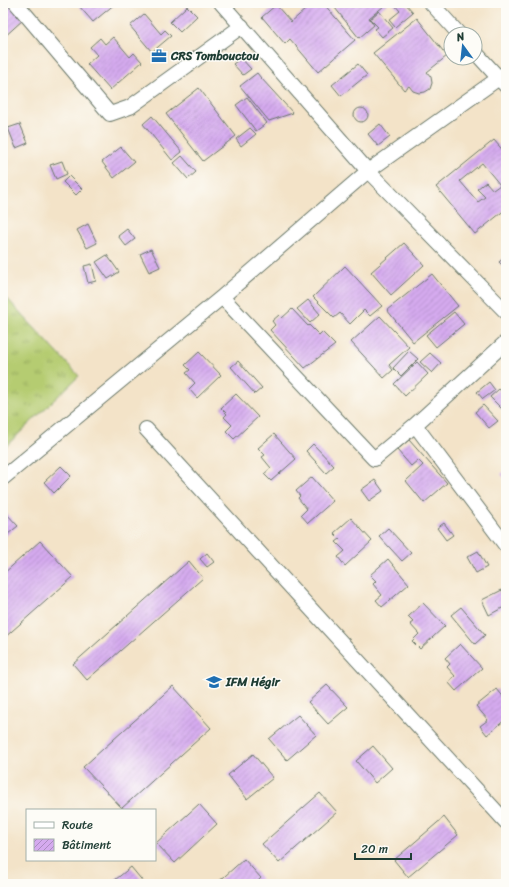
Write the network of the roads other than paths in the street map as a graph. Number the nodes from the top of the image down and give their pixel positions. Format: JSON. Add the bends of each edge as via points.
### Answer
{"nodes":[{"id":1,"x":16,"y":3,"type":"edge"},
{"id":2,"x":431,"y":3,"type":"edge"},
{"id":3,"x":225,"y":4,"type":"edge"},
{"id":4,"x":242,"y":26,"type":"junction"},
{"id":5,"x":452,"y":26,"type":"edge"},
{"id":6,"x":483,"y":59,"type":"edge"},
{"id":7,"x":504,"y":79,"type":"edge"},
{"id":8,"x":368,"y":171,"type":"junction"},
{"id":9,"x":222,"y":297,"type":"junction"},
{"id":10,"x":506,"y":312,"type":"edge"},
{"id":11,"x":506,"y":342,"type":"edge"},
{"id":12,"x":415,"y":425,"type":"junction"},
{"id":13,"x":146,"y":429,"type":"dead end"},
{"id":14,"x":3,"y":478,"type":"edge"},
{"id":15,"x":506,"y":546,"type":"edge"},
{"id":16,"x":506,"y":822,"type":"edge"}],
"edges":[{"from":1,"to":4,"type":"street","via":[[110,114],[130,107]]},
{"from":2,"to":5,"type":"street"},
{"from":3,"to":4,"type":"street"},
{"from":4,"to":8,"type":"street"},
{"from":6,"to":7,"type":"street"},
{"from":7,"to":8,"type":"street"},
{"from":8,"to":9,"type":"street"},
{"from":8,"to":10,"type":"street"},
{"from":9,"to":12,"type":"street","via":[[374,459]]},
{"from":9,"to":14,"type":"street"},
{"from":11,"to":12,"type":"street"},
{"from":12,"to":15,"type":"street"},
{"from":13,"to":16,"type":"street"}]}
